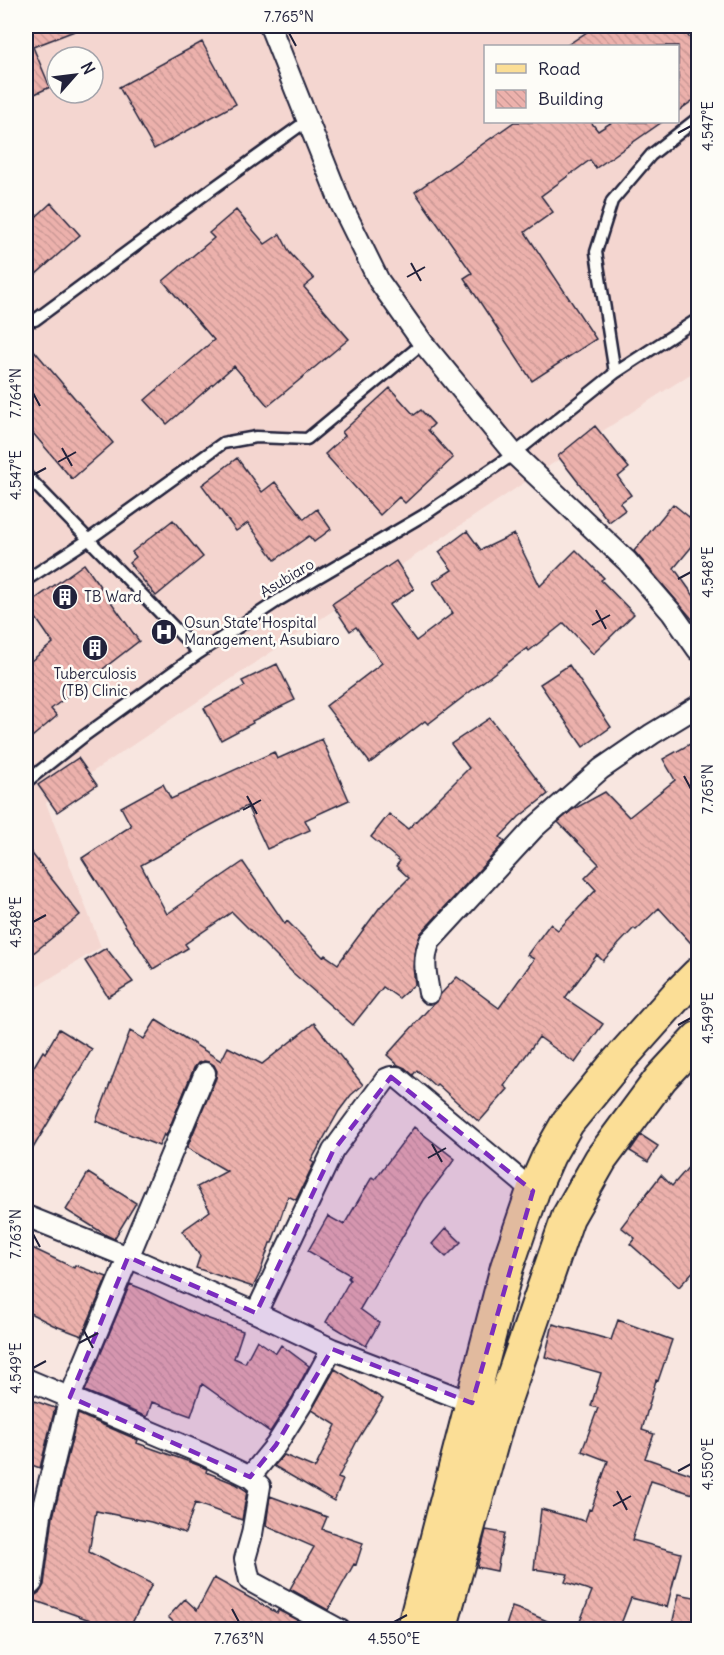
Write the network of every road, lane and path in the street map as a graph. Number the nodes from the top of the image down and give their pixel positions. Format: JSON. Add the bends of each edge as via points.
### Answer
{"nodes":[{"id":1,"x":270,"y":26,"type":"edge"},
{"id":2,"x":699,"y":118,"type":"edge"},
{"id":3,"x":308,"y":120,"type":"junction"},
{"id":4,"x":699,"y":319,"type":"edge"},
{"id":5,"x":35,"y":320,"type":"dead end"},
{"id":6,"x":423,"y":343,"type":"junction"},
{"id":7,"x":615,"y":373,"type":"junction"},
{"id":8,"x":514,"y":454,"type":"junction"},
{"id":9,"x":26,"y":475,"type":"edge"},
{"id":10,"x":88,"y":540,"type":"junction"},
{"id":11,"x":26,"y":580,"type":"edge"},
{"id":12,"x":699,"y":650,"type":"edge"},
{"id":13,"x":199,"y":653,"type":"junction"},
{"id":14,"x":699,"y":706,"type":"edge"},
{"id":15,"x":26,"y":782,"type":"edge"},
{"id":16,"x":699,"y":974,"type":"edge"},
{"id":17,"x":429,"y":993,"type":"dead end"},
{"id":18,"x":699,"y":1038,"type":"edge"},
{"id":19,"x":206,"y":1073,"type":"dead end"},
{"id":20,"x":533,"y":1191,"type":"junction"},
{"id":21,"x":26,"y":1216,"type":"edge"},
{"id":22,"x":128,"y":1257,"type":"junction"},
{"id":23,"x":256,"y":1313,"type":"junction"},
{"id":24,"x":332,"y":1349,"type":"junction"},
{"id":25,"x":26,"y":1379,"type":"edge"},
{"id":26,"x":70,"y":1397,"type":"junction"},
{"id":27,"x":472,"y":1403,"type":"junction"},
{"id":28,"x":250,"y":1477,"type":"junction"},
{"id":29,"x":26,"y":1588,"type":"edge"},
{"id":30,"x":340,"y":1629,"type":"edge"},
{"id":31,"x":413,"y":1629,"type":"edge"},
{"id":32,"x":440,"y":1629,"type":"edge"}],
"edges":[{"from":1,"to":3,"type":"street"},
{"from":2,"to":7,"type":"lane","via":[[651,155],[612,201],[596,252]]},
{"from":3,"to":5,"type":"lane"},
{"from":3,"to":6,"type":"street","via":[[341,204],[379,280]]},
{"from":4,"to":7,"type":"lane","name":"Asubiaro"},
{"from":6,"to":8,"type":"street"},
{"from":6,"to":10,"type":"lane","via":[[307,439],[256,437],[223,442]]},
{"from":7,"to":8,"type":"lane","name":"Asubiaro"},
{"from":8,"to":12,"type":"street","via":[[627,561]]},
{"from":8,"to":13,"type":"lane","name":"Asubiaro","via":[[424,515],[279,600]]},
{"from":9,"to":10,"type":"lane"},
{"from":10,"to":11,"type":"lane"},
{"from":10,"to":13,"type":"lane"},
{"from":13,"to":15,"type":"lane","name":"Asubiaro"},
{"from":14,"to":17,"type":"street","via":[[601,769],[534,828],[430,942],[425,963]]},
{"from":16,"to":20,"type":"main road","via":[[568,1122]]},
{"from":18,"to":32,"type":"main road","via":[[661,1078],[608,1150],[568,1216],[499,1417]]},
{"from":19,"to":22,"type":"street"},
{"from":20,"to":23,"type":"street","via":[[397,1077],[386,1079],[333,1151]]},
{"from":20,"to":27,"type":"main road","via":[[507,1268]]},
{"from":21,"to":22,"type":"street"},
{"from":22,"to":23,"type":"street"},
{"from":22,"to":26,"type":"street"},
{"from":23,"to":24,"type":"street"},
{"from":24,"to":27,"type":"street"},
{"from":24,"to":28,"type":"street","via":[[302,1404]]},
{"from":25,"to":26,"type":"street"},
{"from":26,"to":28,"type":"street"},
{"from":26,"to":29,"type":"street","via":[[41,1515],[32,1583]]},
{"from":27,"to":31,"type":"main road"},
{"from":28,"to":30,"type":"street","via":[[260,1486],[245,1559],[250,1581]]}]}
